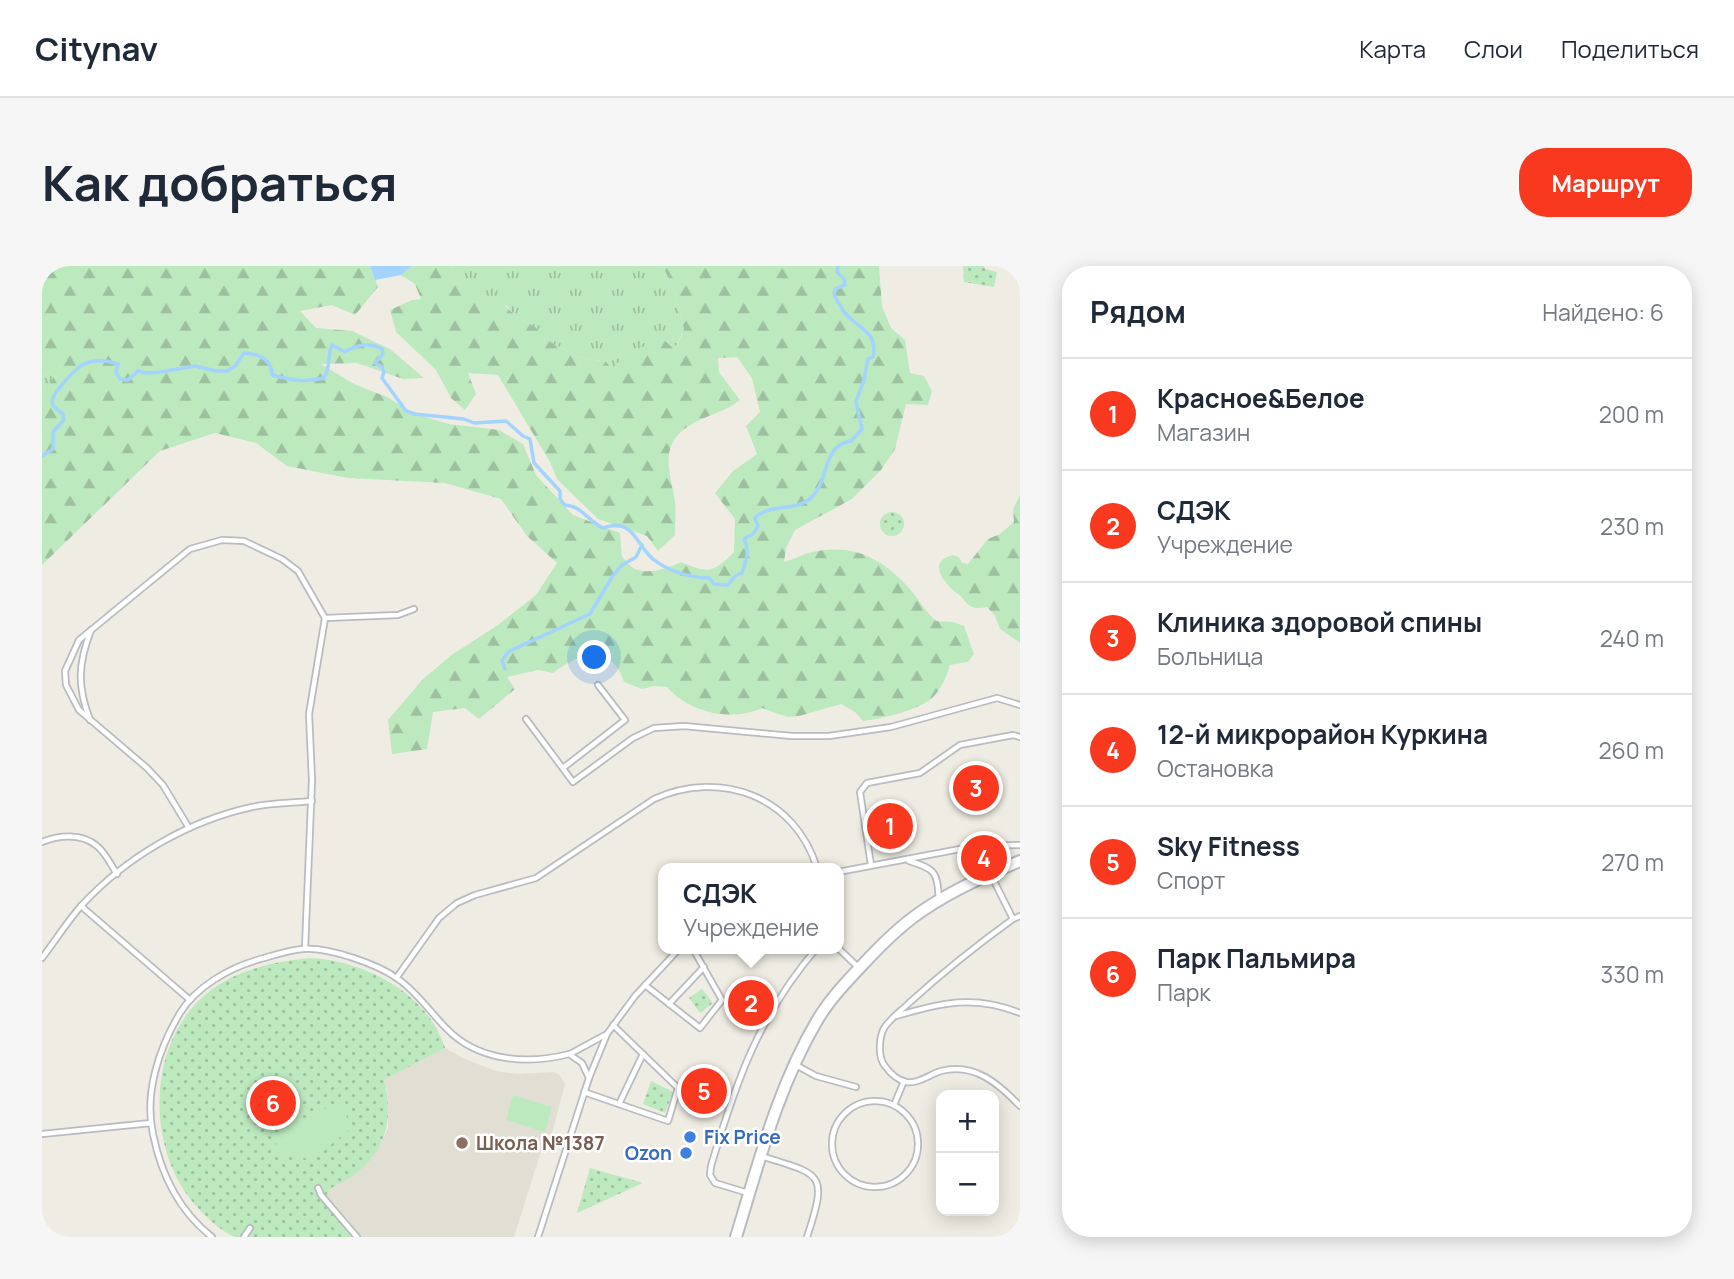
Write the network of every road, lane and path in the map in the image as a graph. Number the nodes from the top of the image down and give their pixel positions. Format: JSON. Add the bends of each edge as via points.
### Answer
{"nodes":[{"id":1,"x":414,"y":609,"type":"dead end"},
{"id":2,"x":325,"y":618,"type":"junction"},
{"id":3,"x":92,"y":629,"type":"junction"},
{"id":4,"x":598,"y":685,"type":"dead end"},
{"id":5,"x":1020,"y":705,"type":"edge"},
{"id":6,"x":526,"y":719,"type":"dead end"},
{"id":7,"x":92,"y":723,"type":"junction"},
{"id":8,"x":1020,"y":737,"type":"edge"},
{"id":9,"x":563,"y":768,"type":"junction"},
{"id":10,"x":312,"y":801,"type":"junction"},
{"id":11,"x":189,"y":828,"type":"junction"},
{"id":12,"x":42,"y":842,"type":"edge"},
{"id":13,"x":1020,"y":845,"type":"edge"},
{"id":14,"x":908,"y":860,"type":"junction"},
{"id":15,"x":1020,"y":861,"type":"edge"},
{"id":16,"x":816,"y":863,"type":"edge"},
{"id":17,"x":871,"y":865,"type":"junction"},
{"id":18,"x":844,"y":871,"type":"edge"},
{"id":19,"x":117,"y":874,"type":"junction"},
{"id":20,"x":991,"y":874,"type":"junction"},
{"id":21,"x":940,"y":901,"type":"junction"},
{"id":22,"x":81,"y":906,"type":"junction"},
{"id":23,"x":1020,"y":916,"type":"edge"},
{"id":24,"x":1013,"y":919,"type":"junction"},
{"id":25,"x":305,"y":948,"type":"junction"},
{"id":26,"x":674,"y":954,"type":"edge"},
{"id":27,"x":696,"y":954,"type":"edge"},
{"id":28,"x":812,"y":954,"type":"edge"},
{"id":29,"x":844,"y":954,"type":"edge"},
{"id":30,"x":42,"y":958,"type":"edge"},
{"id":31,"x":704,"y":967,"type":"junction"},
{"id":32,"x":859,"y":968,"type":"junction"},
{"id":33,"x":397,"y":978,"type":"junction"},
{"id":34,"x":645,"y":985,"type":"junction"},
{"id":35,"x":190,"y":1000,"type":"junction"},
{"id":36,"x":668,"y":1004,"type":"junction"},
{"id":37,"x":1020,"y":1013,"type":"edge"},
{"id":38,"x":895,"y":1016,"type":"junction"},
{"id":39,"x":614,"y":1025,"type":"junction"},
{"id":40,"x":607,"y":1034,"type":"junction"},
{"id":41,"x":569,"y":1054,"type":"junction"},
{"id":42,"x":643,"y":1054,"type":"junction"},
{"id":43,"x":794,"y":1064,"type":"junction"},
{"id":44,"x":589,"y":1077,"type":"junction"},
{"id":45,"x":904,"y":1082,"type":"junction"},
{"id":46,"x":856,"y":1087,"type":"dead end"},
{"id":47,"x":584,"y":1092,"type":"junction"},
{"id":48,"x":619,"y":1104,"type":"junction"},
{"id":49,"x":894,"y":1105,"type":"junction"},
{"id":50,"x":1020,"y":1106,"type":"edge"},
{"id":51,"x":151,"y":1123,"type":"junction"},
{"id":52,"x":42,"y":1134,"type":"edge"},
{"id":53,"x":761,"y":1156,"type":"junction"},
{"id":54,"x":318,"y":1188,"type":"dead end"},
{"id":55,"x":750,"y":1194,"type":"junction"},
{"id":56,"x":250,"y":1228,"type":"dead end"},
{"id":57,"x":211,"y":1237,"type":"edge"},
{"id":58,"x":244,"y":1237,"type":"edge"},
{"id":59,"x":357,"y":1237,"type":"edge"},
{"id":60,"x":538,"y":1237,"type":"edge"},
{"id":61,"x":736,"y":1237,"type":"edge"},
{"id":62,"x":807,"y":1237,"type":"edge"}],
"edges":[{"from":1,"to":2,"type":"lane","via":[[398,615]]},
{"from":2,"to":3,"type":"lane","via":[[298,571],[244,541],[222,540],[191,549]]},
{"from":2,"to":10,"type":"lane","via":[[309,714]]},
{"from":3,"to":7,"type":"lane","via":[[80,676]]},
{"from":3,"to":7,"type":"lane","via":[[79,640],[65,671],[71,697]]},
{"from":4,"to":9,"type":"lane","via":[[625,720]]},
{"from":5,"to":9,"type":"lane","via":[[997,698],[891,727],[829,736],[654,727],[573,782]]},
{"from":6,"to":9,"type":"lane"},
{"from":7,"to":11,"type":"lane","via":[[163,785]]},
{"from":8,"to":17,"type":"lane","via":[[1013,734],[960,746],[920,773],[867,783],[860,792]]},
{"from":10,"to":11,"type":"lane","via":[[255,806]]},
{"from":10,"to":25,"type":"lane"},
{"from":11,"to":19,"type":"lane"},
{"from":12,"to":19,"type":"lane","via":[[60,836],[86,840],[97,846]]},
{"from":13,"to":14,"type":"lane","via":[[975,846]]},
{"from":14,"to":17,"type":"lane"},
{"from":14,"to":21,"type":"lane","via":[[929,866],[936,875]]},
{"from":15,"to":20,"type":"street"},
{"from":16,"to":33,"type":"lane","via":[[811,848],[786,818],[751,793],[700,786],[675,789],[536,878],[457,903],[439,918]]},
{"from":17,"to":18,"type":"lane"},
{"from":19,"to":22,"type":"lane"},
{"from":20,"to":21,"type":"street"},
{"from":20,"to":24,"type":"lane"},
{"from":21,"to":32,"type":"street","via":[[910,920]]},
{"from":22,"to":30,"type":"lane"},
{"from":22,"to":35,"type":"lane"},
{"from":23,"to":24,"type":"lane"},
{"from":24,"to":38,"type":"lane"},
{"from":25,"to":33,"type":"lane","via":[[346,957]]},
{"from":25,"to":35,"type":"lane","via":[[249,962]]},
{"from":26,"to":34,"type":"lane"},
{"from":27,"to":31,"type":"lane"},
{"from":28,"to":55,"type":"lane","via":[[758,1034],[732,1094],[711,1166],[715,1183]]},
{"from":29,"to":32,"type":"lane"},
{"from":31,"to":36,"type":"lane"},
{"from":31,"to":36,"type":"lane","via":[[722,1000],[700,1028]]},
{"from":32,"to":43,"type":"street","via":[[819,1017]]},
{"from":33,"to":41,"type":"lane","via":[[455,1037],[477,1050],[514,1060]]},
{"from":34,"to":36,"type":"lane"},
{"from":34,"to":39,"type":"lane"},
{"from":35,"to":51,"type":"lane","via":[[173,1024],[159,1060],[150,1098]]},
{"from":37,"to":38,"type":"lane","via":[[998,1004],[970,1001]]},
{"from":38,"to":45,"type":"lane","via":[[883,1030],[882,1063]]},
{"from":39,"to":40,"type":"lane"},
{"from":39,"to":42,"type":"lane"},
{"from":40,"to":41,"type":"lane"},
{"from":40,"to":44,"type":"lane"},
{"from":41,"to":44,"type":"lane","via":[[582,1063]]},
{"from":42,"to":48,"type":"lane"},
{"from":42,"to":48,"type":"lane","via":[[678,1088],[668,1121]]},
{"from":43,"to":46,"type":"lane","via":[[816,1076]]},
{"from":43,"to":53,"type":"street"},
{"from":44,"to":47,"type":"lane"},
{"from":45,"to":49,"type":"lane"},
{"from":45,"to":50,"type":"lane","via":[[941,1070],[974,1071],[1002,1087]]},
{"from":47,"to":48,"type":"lane"},
{"from":47,"to":60,"type":"lane"},
{"from":49,"to":49,"type":"lane","via":[[859,1103],[845,1112],[834,1128],[832,1150],[838,1168],[853,1182],[869,1188],[890,1185],[913,1166],[919,1142],[916,1128]]},
{"from":51,"to":52,"type":"lane"},
{"from":51,"to":57,"type":"lane","via":[[164,1174],[190,1219]]},
{"from":53,"to":55,"type":"street"},
{"from":53,"to":62,"type":"lane","via":[[808,1171],[818,1183],[820,1197]]},
{"from":54,"to":59,"type":"lane"},
{"from":55,"to":61,"type":"street"},
{"from":56,"to":58,"type":"lane"}]}
